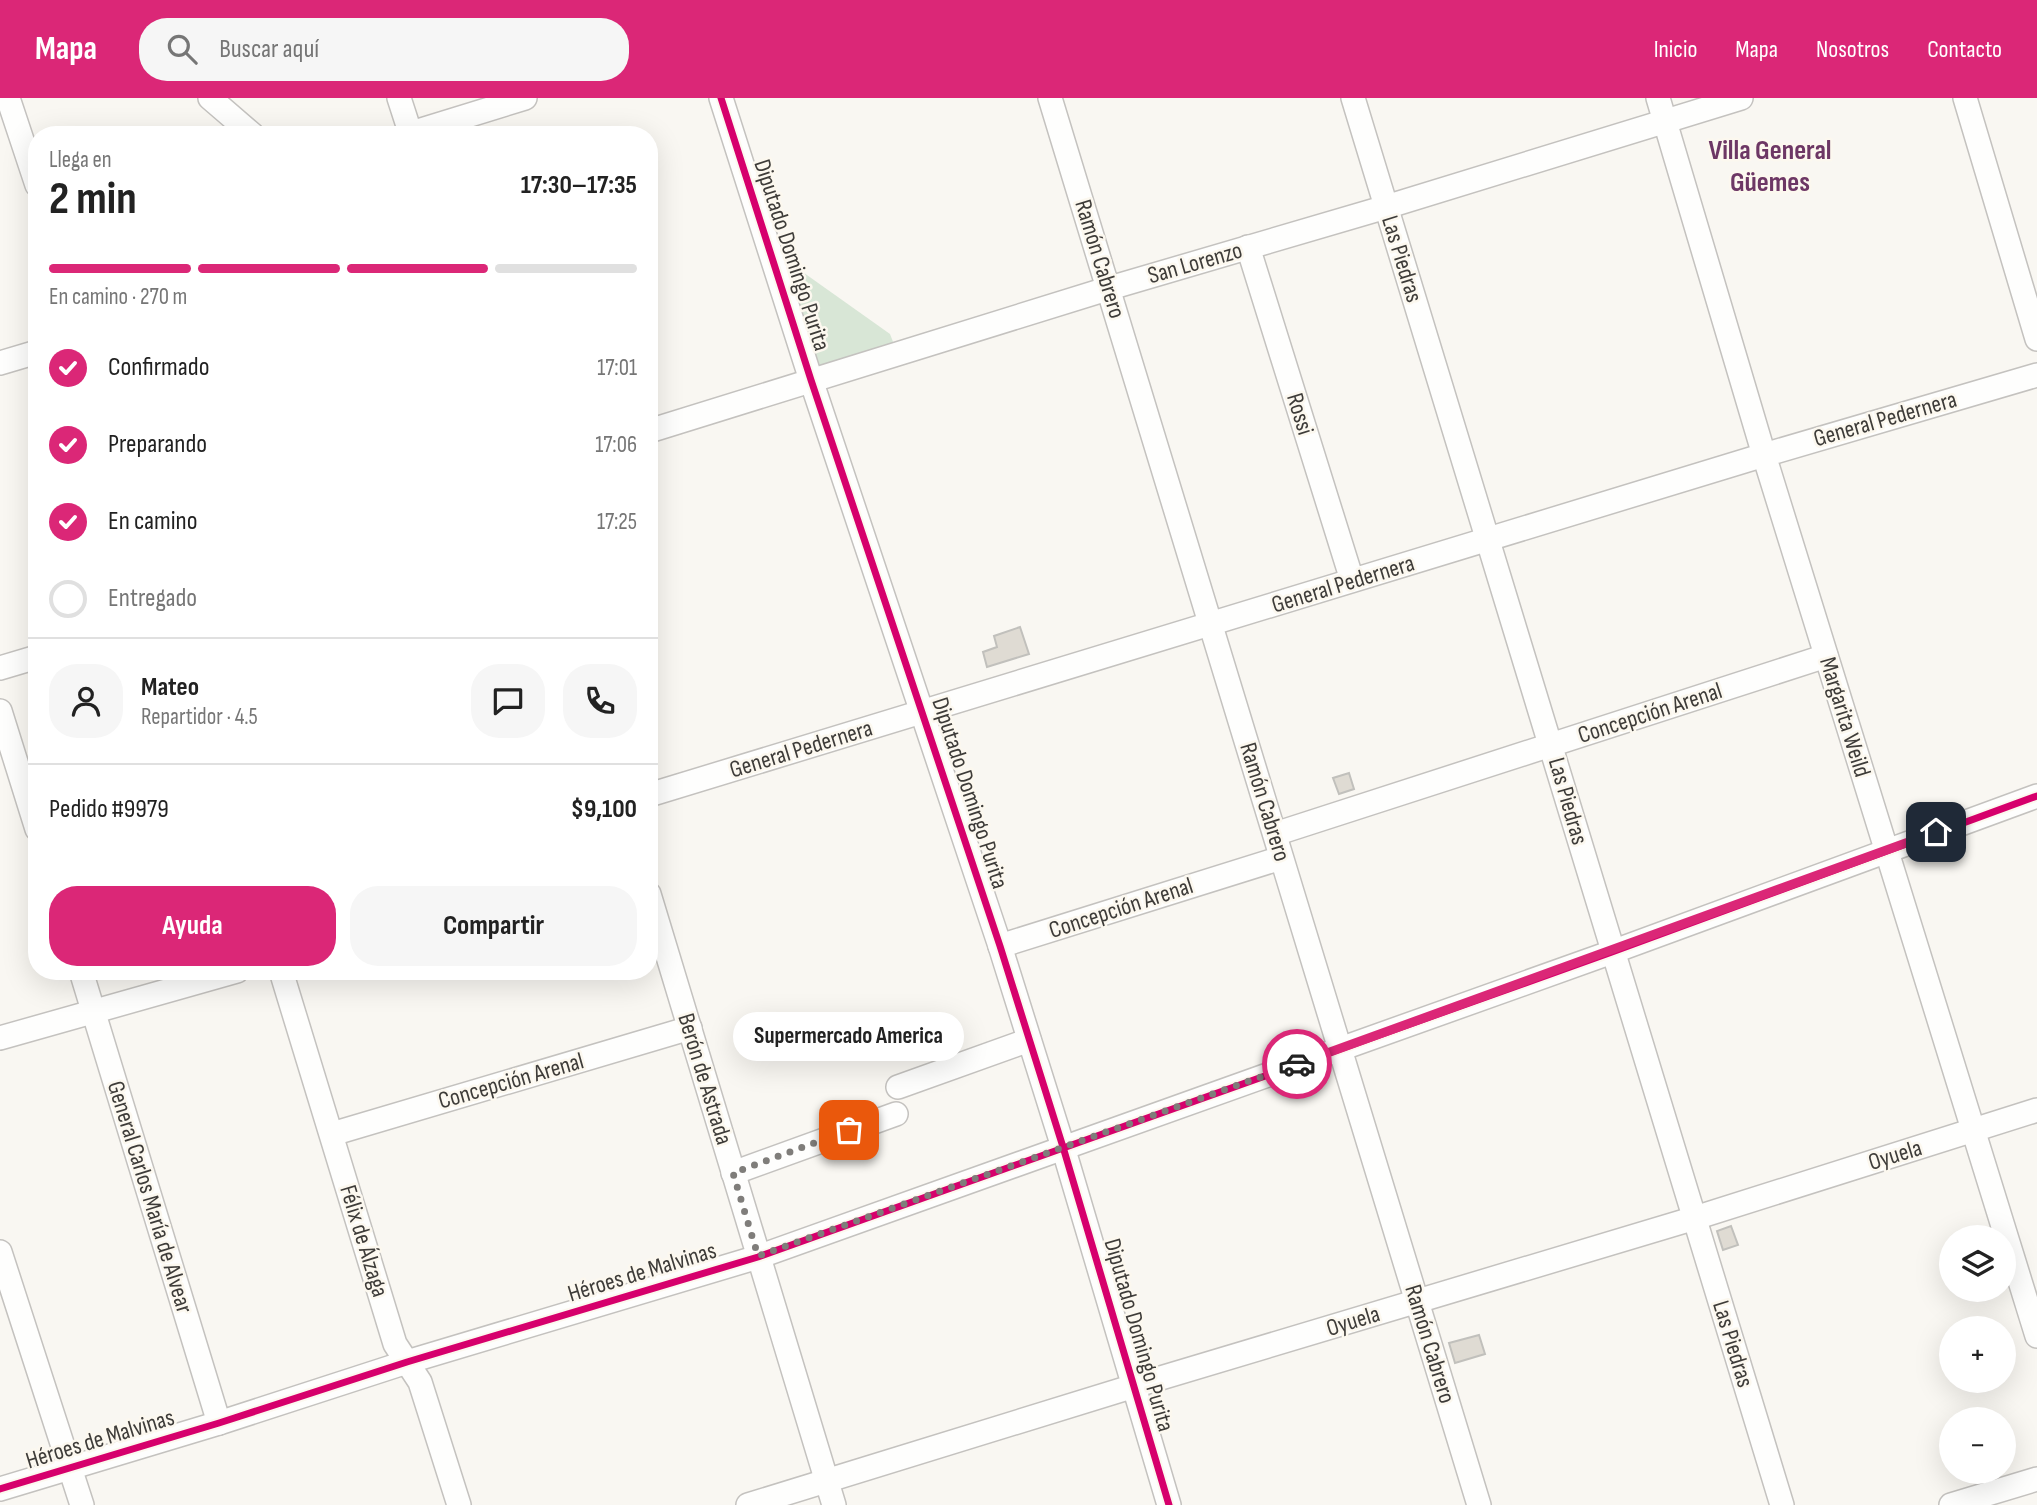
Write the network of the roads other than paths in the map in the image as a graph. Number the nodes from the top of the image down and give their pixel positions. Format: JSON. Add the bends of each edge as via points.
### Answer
{"nodes":[{"id":1,"x":8,"y":98,"type":"edge"},
{"id":2,"x":210,"y":98,"type":"edge"},
{"id":3,"x":399,"y":98,"type":"edge"},
{"id":4,"x":525,"y":98,"type":"edge"},
{"id":5,"x":721,"y":98,"type":"edge"},
{"id":6,"x":1050,"y":98,"type":"edge"},
{"id":7,"x":1353,"y":98,"type":"edge"},
{"id":8,"x":1658,"y":98,"type":"edge"},
{"id":9,"x":1741,"y":98,"type":"edge"},
{"id":10,"x":1965,"y":98,"type":"edge"},
{"id":11,"x":1665,"y":122,"type":"junction"},
{"id":12,"x":243,"y":126,"type":"edge"},
{"id":13,"x":407,"y":126,"type":"edge"},
{"id":14,"x":435,"y":126,"type":"edge"},
{"id":15,"x":28,"y":158,"type":"edge"},
{"id":16,"x":1386,"y":207,"type":"junction"},
{"id":17,"x":1248,"y":247,"type":"junction"},
{"id":18,"x":1110,"y":288,"type":"junction"},
{"id":19,"x":2037,"y":339,"type":"edge"},
{"id":20,"x":28,"y":355,"type":"edge"},
{"id":21,"x":0,"y":363,"type":"edge"},
{"id":22,"x":2037,"y":375,"type":"edge"},
{"id":23,"x":811,"y":380,"type":"junction"},
{"id":24,"x":658,"y":427,"type":"edge"},
{"id":25,"x":1764,"y":455,"type":"junction"},
{"id":26,"x":1489,"y":540,"type":"junction"},
{"id":27,"x":1352,"y":580,"type":"junction"},
{"id":28,"x":1210,"y":625,"type":"junction"},
{"id":29,"x":1826,"y":656,"type":"junction"},
{"id":30,"x":28,"y":660,"type":"edge"},
{"id":31,"x":0,"y":668,"type":"edge"},
{"id":32,"x":0,"y":710,"type":"edge"},
{"id":33,"x":923,"y":713,"type":"junction"},
{"id":34,"x":1552,"y":744,"type":"junction"},
{"id":35,"x":658,"y":792,"type":"edge"},
{"id":36,"x":2037,"y":796,"type":"edge"},
{"id":37,"x":28,"y":800,"type":"edge"},
{"id":38,"x":1275,"y":834,"type":"junction"},
{"id":39,"x":1886,"y":850,"type":"junction"},
{"id":40,"x":1281,"y":858,"type":"junction"},
{"id":41,"x":658,"y":923,"type":"edge"},
{"id":42,"x":1000,"y":946,"type":"junction"},
{"id":43,"x":1612,"y":951,"type":"junction"},
{"id":44,"x":84,"y":980,"type":"edge"},
{"id":45,"x":206,"y":980,"type":"edge"},
{"id":46,"x":284,"y":980,"type":"edge"},
{"id":47,"x":94,"y":1012,"type":"junction"},
{"id":48,"x":690,"y":1028,"type":"junction"},
{"id":49,"x":0,"y":1038,"type":"edge"},
{"id":50,"x":1029,"y":1040,"type":"junction"},
{"id":51,"x":1340,"y":1049,"type":"junction"},
{"id":52,"x":898,"y":1087,"type":"dead end"},
{"id":53,"x":2037,"y":1110,"type":"edge"},
{"id":54,"x":896,"y":1114,"type":"dead end"},
{"id":55,"x":1973,"y":1130,"type":"junction"},
{"id":56,"x":332,"y":1134,"type":"junction"},
{"id":57,"x":1063,"y":1147,"type":"junction"},
{"id":58,"x":733,"y":1173,"type":"junction"},
{"id":59,"x":1695,"y":1218,"type":"junction"},
{"id":60,"x":0,"y":1252,"type":"edge"},
{"id":61,"x":758,"y":1256,"type":"junction"},
{"id":62,"x":1417,"y":1301,"type":"junction"},
{"id":63,"x":2037,"y":1336,"type":"edge"},
{"id":64,"x":407,"y":1362,"type":"junction"},
{"id":65,"x":1133,"y":1386,"type":"junction"},
{"id":66,"x":219,"y":1423,"type":"junction"},
{"id":67,"x":71,"y":1469,"type":"junction"},
{"id":68,"x":2037,"y":1479,"type":"edge"},
{"id":69,"x":826,"y":1481,"type":"junction"},
{"id":70,"x":0,"y":1489,"type":"edge"},
{"id":71,"x":82,"y":1505,"type":"edge"},
{"id":72,"x":459,"y":1505,"type":"edge"},
{"id":73,"x":748,"y":1505,"type":"edge"},
{"id":74,"x":834,"y":1505,"type":"edge"},
{"id":75,"x":1169,"y":1505,"type":"edge"},
{"id":76,"x":1479,"y":1505,"type":"edge"},
{"id":77,"x":1782,"y":1505,"type":"edge"},
{"id":78,"x":1951,"y":1505,"type":"edge"}],
"edges":[{"from":1,"to":15,"type":"street"},
{"from":2,"to":12,"type":"street"},
{"from":3,"to":13,"type":"street"},
{"from":4,"to":14,"type":"street"},
{"from":5,"to":23,"type":"street","name":"Diputado Domingo Purita"},
{"from":6,"to":18,"type":"street","name":"Ramón Cabrero"},
{"from":7,"to":16,"type":"street","name":"Las Piedras"},
{"from":8,"to":11,"type":"street","name":"Margarita Weild"},
{"from":9,"to":11,"type":"street","name":"San Lorenzo"},
{"from":10,"to":19,"type":"street"},
{"from":11,"to":16,"type":"street","name":"San Lorenzo"},
{"from":11,"to":25,"type":"street","name":"Margarita Weild"},
{"from":16,"to":17,"type":"street","name":"San Lorenzo"},
{"from":16,"to":26,"type":"street","name":"Las Piedras"},
{"from":17,"to":18,"type":"street","name":"San Lorenzo"},
{"from":17,"to":27,"type":"street","name":"Rossi"},
{"from":18,"to":23,"type":"street","name":"San Lorenzo"},
{"from":18,"to":28,"type":"street","name":"Ramón Cabrero"},
{"from":20,"to":21,"type":"street"},
{"from":22,"to":25,"type":"street","name":"General Pedernera"},
{"from":23,"to":24,"type":"street","name":"San Lorenzo"},
{"from":23,"to":33,"type":"street","name":"Diputado Domingo Purita"},
{"from":25,"to":26,"type":"street","name":"General Pedernera"},
{"from":25,"to":29,"type":"street","name":"Margarita Weild"},
{"from":26,"to":27,"type":"street","name":"General Pedernera"},
{"from":26,"to":34,"type":"street","name":"Las Piedras"},
{"from":27,"to":28,"type":"street","name":"General Pedernera"},
{"from":28,"to":33,"type":"street","name":"General Pedernera"},
{"from":28,"to":38,"type":"street","name":"Ramón Cabrero"},
{"from":29,"to":34,"type":"street","name":"Concepción Arenal"},
{"from":29,"to":39,"type":"street","name":"Margarita Weild"},
{"from":30,"to":31,"type":"street"},
{"from":32,"to":37,"type":"street"},
{"from":33,"to":35,"type":"street","name":"General Pedernera"},
{"from":33,"to":42,"type":"street","name":"Diputado Domingo Purita"},
{"from":34,"to":38,"type":"street","name":"Concepción Arenal"},
{"from":34,"to":43,"type":"street","name":"Las Piedras"},
{"from":36,"to":39,"type":"street","name":"Héroes de Malvinas"},
{"from":38,"to":40,"type":"street","name":"Ramón Cabrero"},
{"from":39,"to":43,"type":"street","name":"Héroes de Malvinas"},
{"from":39,"to":55,"type":"street","name":"Margarita Weild"},
{"from":40,"to":42,"type":"street","name":"Concepción Arenal"},
{"from":40,"to":51,"type":"street","name":"Ramón Cabrero"},
{"from":41,"to":48,"type":"street","name":"Berón de Astrada"},
{"from":42,"to":50,"type":"street","name":"Diputado Domingo Purita"},
{"from":43,"to":51,"type":"street","name":"Héroes de Malvinas"},
{"from":43,"to":59,"type":"street","name":"Las Piedras"},
{"from":44,"to":47,"type":"street","name":"General Carlos María de Alvear"},
{"from":45,"to":47,"type":"street"},
{"from":46,"to":56,"type":"street","name":"Félix de Álzaga"},
{"from":47,"to":49,"type":"street"},
{"from":47,"to":66,"type":"street","name":"General Carlos María de Alvear"},
{"from":48,"to":56,"type":"street","name":"Concepción Arenal"},
{"from":48,"to":58,"type":"street","name":"Berón de Astrada"},
{"from":50,"to":52,"type":"street"},
{"from":50,"to":57,"type":"street","name":"Diputado Domingo Purita"},
{"from":51,"to":57,"type":"street","name":"Héroes de Malvinas"},
{"from":51,"to":62,"type":"street","name":"Ramón Cabrero"},
{"from":53,"to":55,"type":"street","name":"Oyuela"},
{"from":54,"to":58,"type":"street"},
{"from":55,"to":59,"type":"street","name":"Oyuela"},
{"from":55,"to":63,"type":"street","name":"Margarita Weild"},
{"from":56,"to":64,"type":"street","name":"Félix de Álzaga","via":[[395,1345]]},
{"from":57,"to":61,"type":"street","name":"Héroes de Malvinas"},
{"from":57,"to":65,"type":"street","name":"Diputado Domingo Purita"},
{"from":58,"to":61,"type":"street","name":"Berón de Astrada"},
{"from":59,"to":62,"type":"street","name":"Oyuela"},
{"from":59,"to":77,"type":"street","name":"Las Piedras"},
{"from":60,"to":67,"type":"street"},
{"from":61,"to":64,"type":"street","name":"Héroes de Malvinas"},
{"from":61,"to":69,"type":"street","name":"Berón de Astrada"},
{"from":62,"to":65,"type":"street","name":"Oyuela"},
{"from":62,"to":76,"type":"street","name":"Ramón Cabrero"},
{"from":64,"to":66,"type":"street","name":"Héroes de Malvinas"},
{"from":64,"to":72,"type":"street","name":"Félix de Álzaga","via":[[420,1382]]},
{"from":65,"to":69,"type":"street","name":"Oyuela"},
{"from":65,"to":75,"type":"street","name":"Diputado Domingo Purita"},
{"from":66,"to":67,"type":"street","name":"Héroes de Malvinas"},
{"from":67,"to":70,"type":"street","name":"Héroes de Malvinas"},
{"from":67,"to":71,"type":"street"},
{"from":68,"to":78,"type":"street"},
{"from":69,"to":73,"type":"street","name":"Oyuela"},
{"from":69,"to":74,"type":"street","name":"Berón de Astrada"}]}
